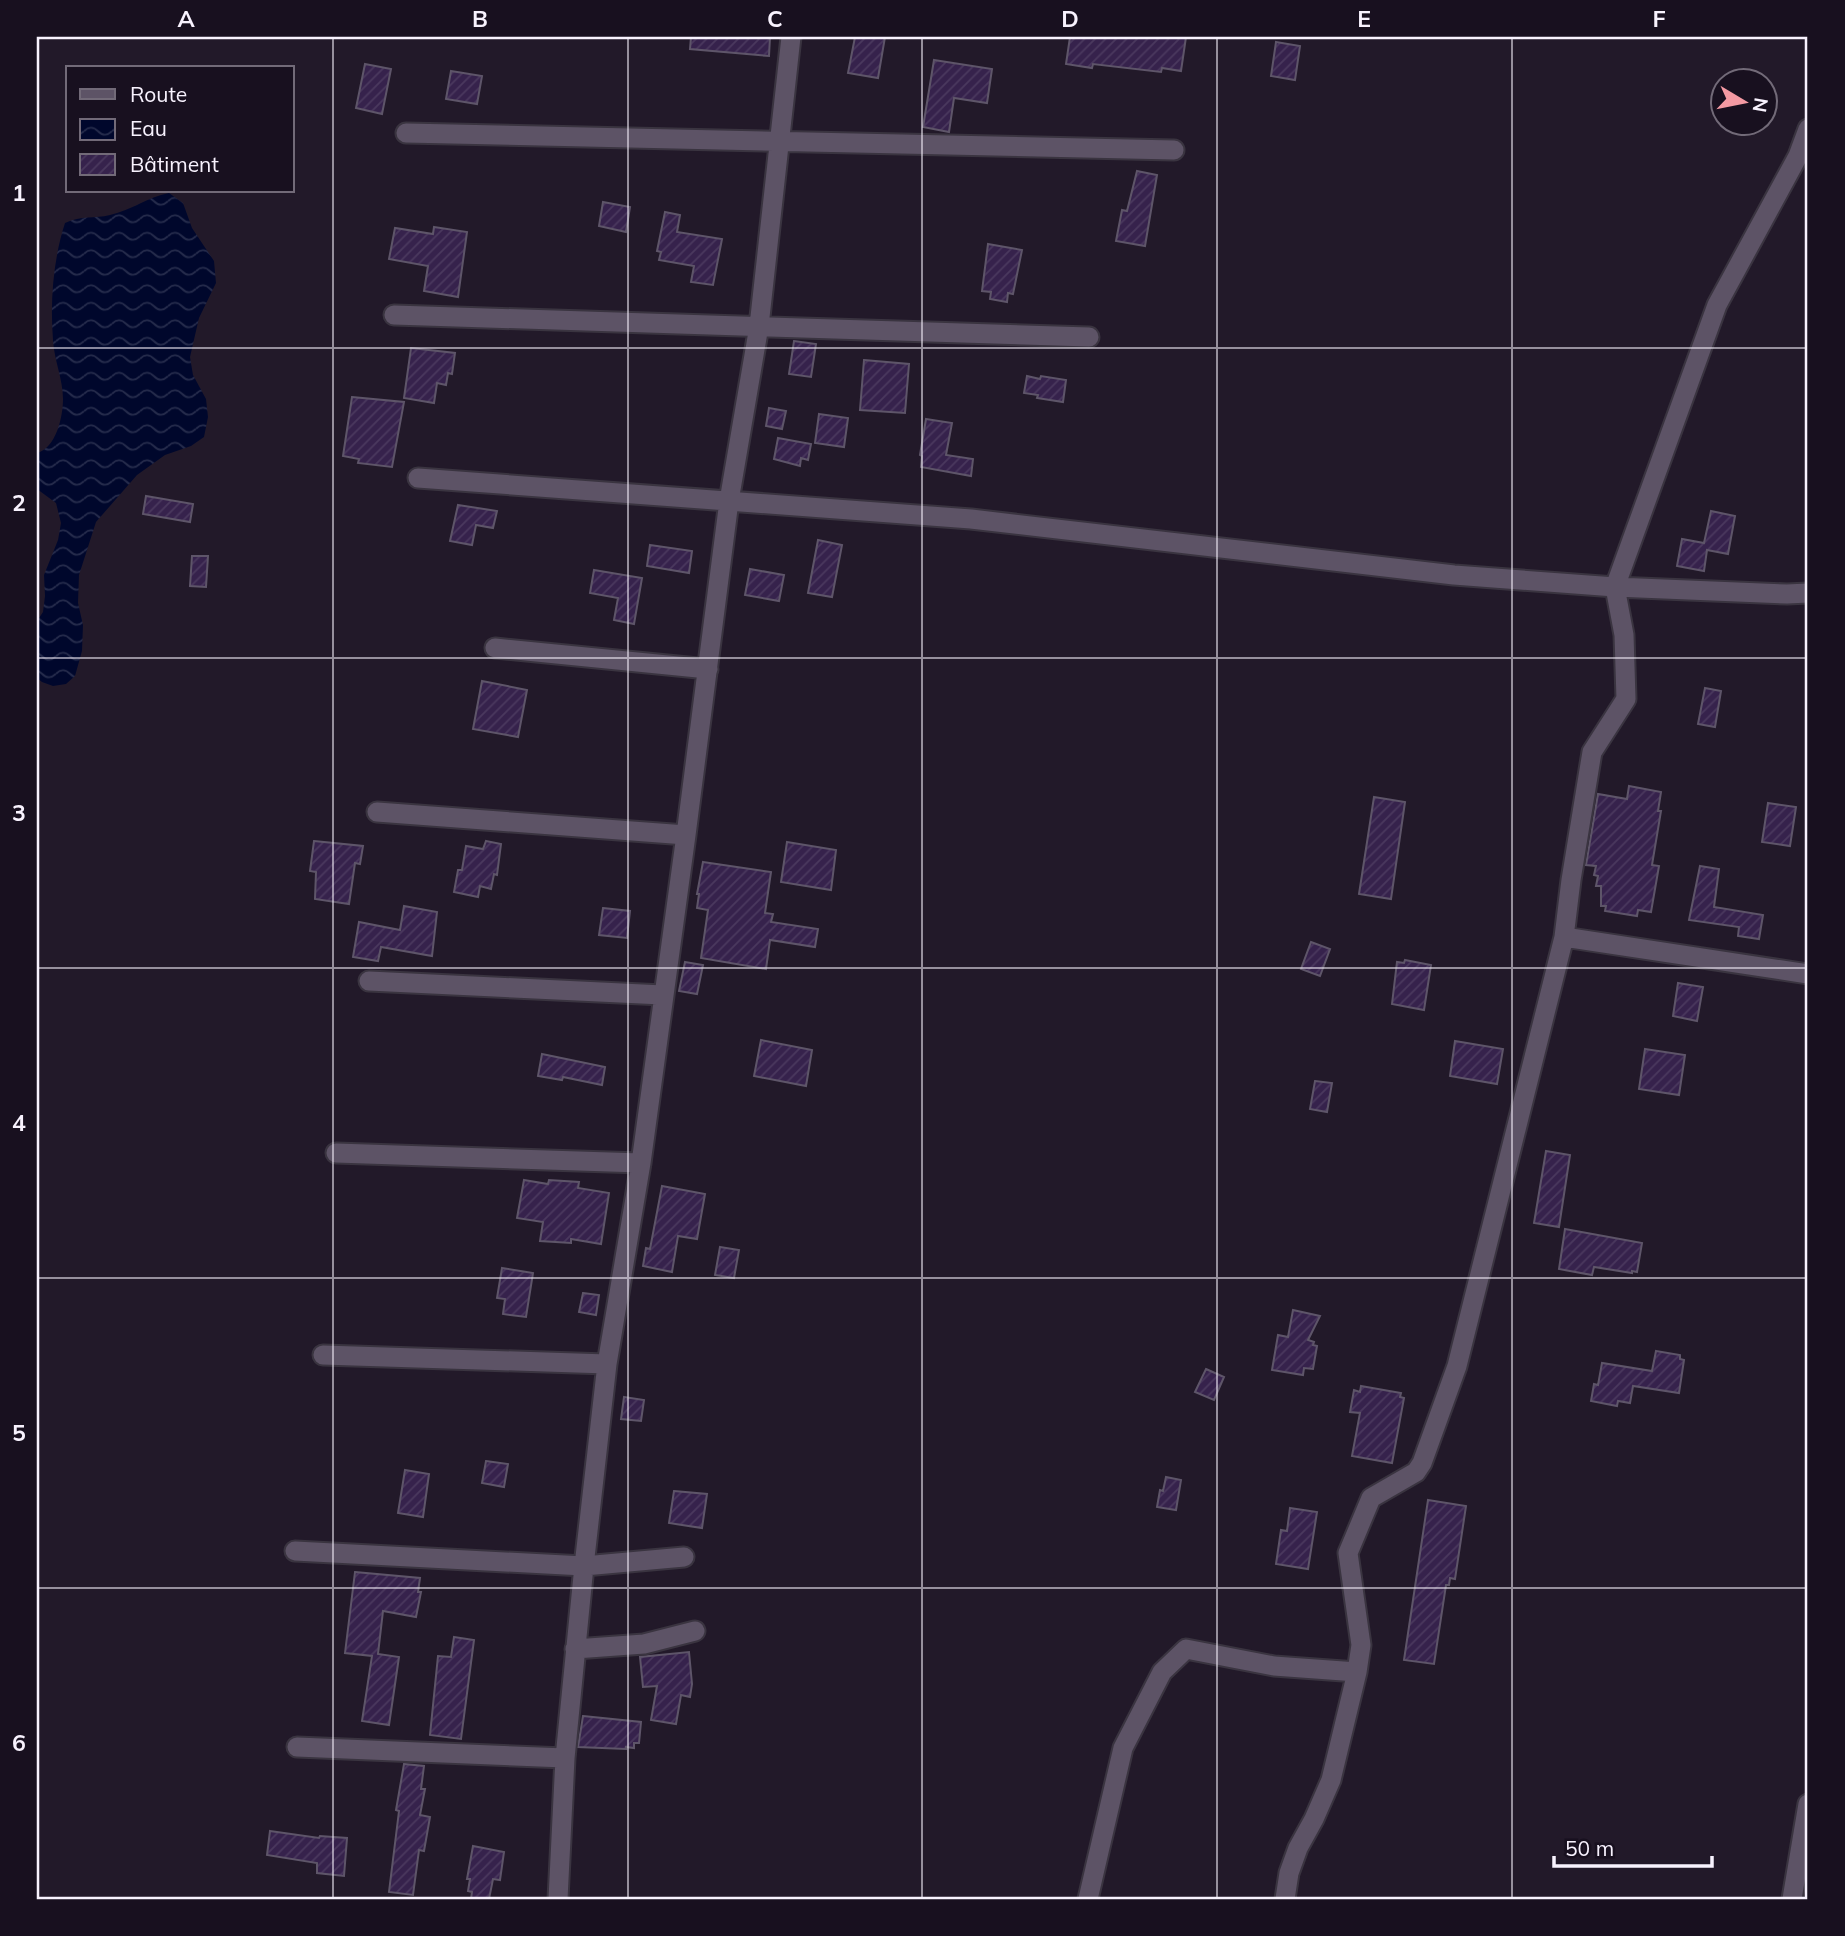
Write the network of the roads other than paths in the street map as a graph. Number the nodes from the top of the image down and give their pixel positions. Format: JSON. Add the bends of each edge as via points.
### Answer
{"nodes":[{"id":1,"x":792,"y":37,"type":"edge"},
{"id":2,"x":1808,"y":129,"type":"edge"},
{"id":3,"x":406,"y":133,"type":"dead end"},
{"id":4,"x":780,"y":143,"type":"junction"},
{"id":5,"x":1174,"y":150,"type":"dead end"},
{"id":6,"x":394,"y":316,"type":"dead end"},
{"id":7,"x":759,"y":326,"type":"junction"},
{"id":8,"x":1089,"y":337,"type":"dead end"},
{"id":9,"x":418,"y":478,"type":"dead end"},
{"id":10,"x":729,"y":500,"type":"junction"},
{"id":11,"x":1615,"y":587,"type":"junction"},
{"id":12,"x":1808,"y":593,"type":"edge"},
{"id":13,"x":495,"y":648,"type":"dead end"},
{"id":14,"x":708,"y":669,"type":"junction"},
{"id":15,"x":377,"y":812,"type":"dead end"},
{"id":16,"x":687,"y":835,"type":"junction"},
{"id":17,"x":1564,"y":937,"type":"junction"},
{"id":18,"x":1808,"y":974,"type":"edge"},
{"id":19,"x":369,"y":981,"type":"dead end"},
{"id":20,"x":663,"y":995,"type":"junction"},
{"id":21,"x":336,"y":1153,"type":"dead end"},
{"id":22,"x":641,"y":1163,"type":"junction"},
{"id":23,"x":323,"y":1355,"type":"dead end"},
{"id":24,"x":607,"y":1364,"type":"junction"},
{"id":25,"x":295,"y":1551,"type":"dead end"},
{"id":26,"x":684,"y":1557,"type":"dead end"},
{"id":27,"x":584,"y":1566,"type":"junction"},
{"id":28,"x":695,"y":1631,"type":"dead end"},
{"id":29,"x":575,"y":1649,"type":"junction"},
{"id":30,"x":1357,"y":1672,"type":"junction"},
{"id":31,"x":297,"y":1747,"type":"dead end"},
{"id":32,"x":565,"y":1758,"type":"junction"},
{"id":33,"x":1808,"y":1804,"type":"edge"},
{"id":34,"x":1802,"y":1879,"type":"edge"},
{"id":35,"x":558,"y":1899,"type":"edge"},
{"id":36,"x":1088,"y":1899,"type":"edge"},
{"id":37,"x":1285,"y":1899,"type":"edge"},
{"id":38,"x":1792,"y":1899,"type":"edge"}],
"edges":[{"from":1,"to":4,"type":"street"},
{"from":2,"to":11,"type":"street","via":[[1798,156],[1717,305]]},
{"from":3,"to":4,"type":"street"},
{"from":4,"to":5,"type":"street"},
{"from":4,"to":7,"type":"street"},
{"from":6,"to":7,"type":"street"},
{"from":7,"to":8,"type":"street"},
{"from":7,"to":10,"type":"street"},
{"from":9,"to":10,"type":"street"},
{"from":10,"to":11,"type":"street","via":[[971,519],[1454,575]]},
{"from":10,"to":14,"type":"street"},
{"from":11,"to":12,"type":"street"},
{"from":11,"to":17,"type":"street","via":[[1624,635],[1626,699],[1592,752]]},
{"from":13,"to":14,"type":"street"},
{"from":14,"to":16,"type":"street"},
{"from":15,"to":16,"type":"street"},
{"from":16,"to":20,"type":"street"},
{"from":17,"to":18,"type":"street"},
{"from":17,"to":30,"type":"street","via":[[1457,1366],[1422,1463],[1416,1472],[1371,1498],[1348,1553],[1361,1645]]},
{"from":19,"to":20,"type":"street"},
{"from":20,"to":22,"type":"street"},
{"from":21,"to":22,"type":"street"},
{"from":22,"to":24,"type":"street"},
{"from":23,"to":24,"type":"street"},
{"from":24,"to":27,"type":"street"},
{"from":25,"to":27,"type":"street"},
{"from":26,"to":27,"type":"street"},
{"from":27,"to":29,"type":"street"},
{"from":28,"to":29,"type":"street","via":[[644,1644]]},
{"from":29,"to":32,"type":"street"},
{"from":30,"to":36,"type":"street","via":[[1273,1667],[1186,1649],[1162,1672],[1123,1748]]},
{"from":30,"to":37,"type":"street","via":[[1331,1780],[1298,1848]]},
{"from":31,"to":32,"type":"street"},
{"from":32,"to":35,"type":"street"},
{"from":33,"to":34,"type":"street"},
{"from":34,"to":38,"type":"street"}]}
